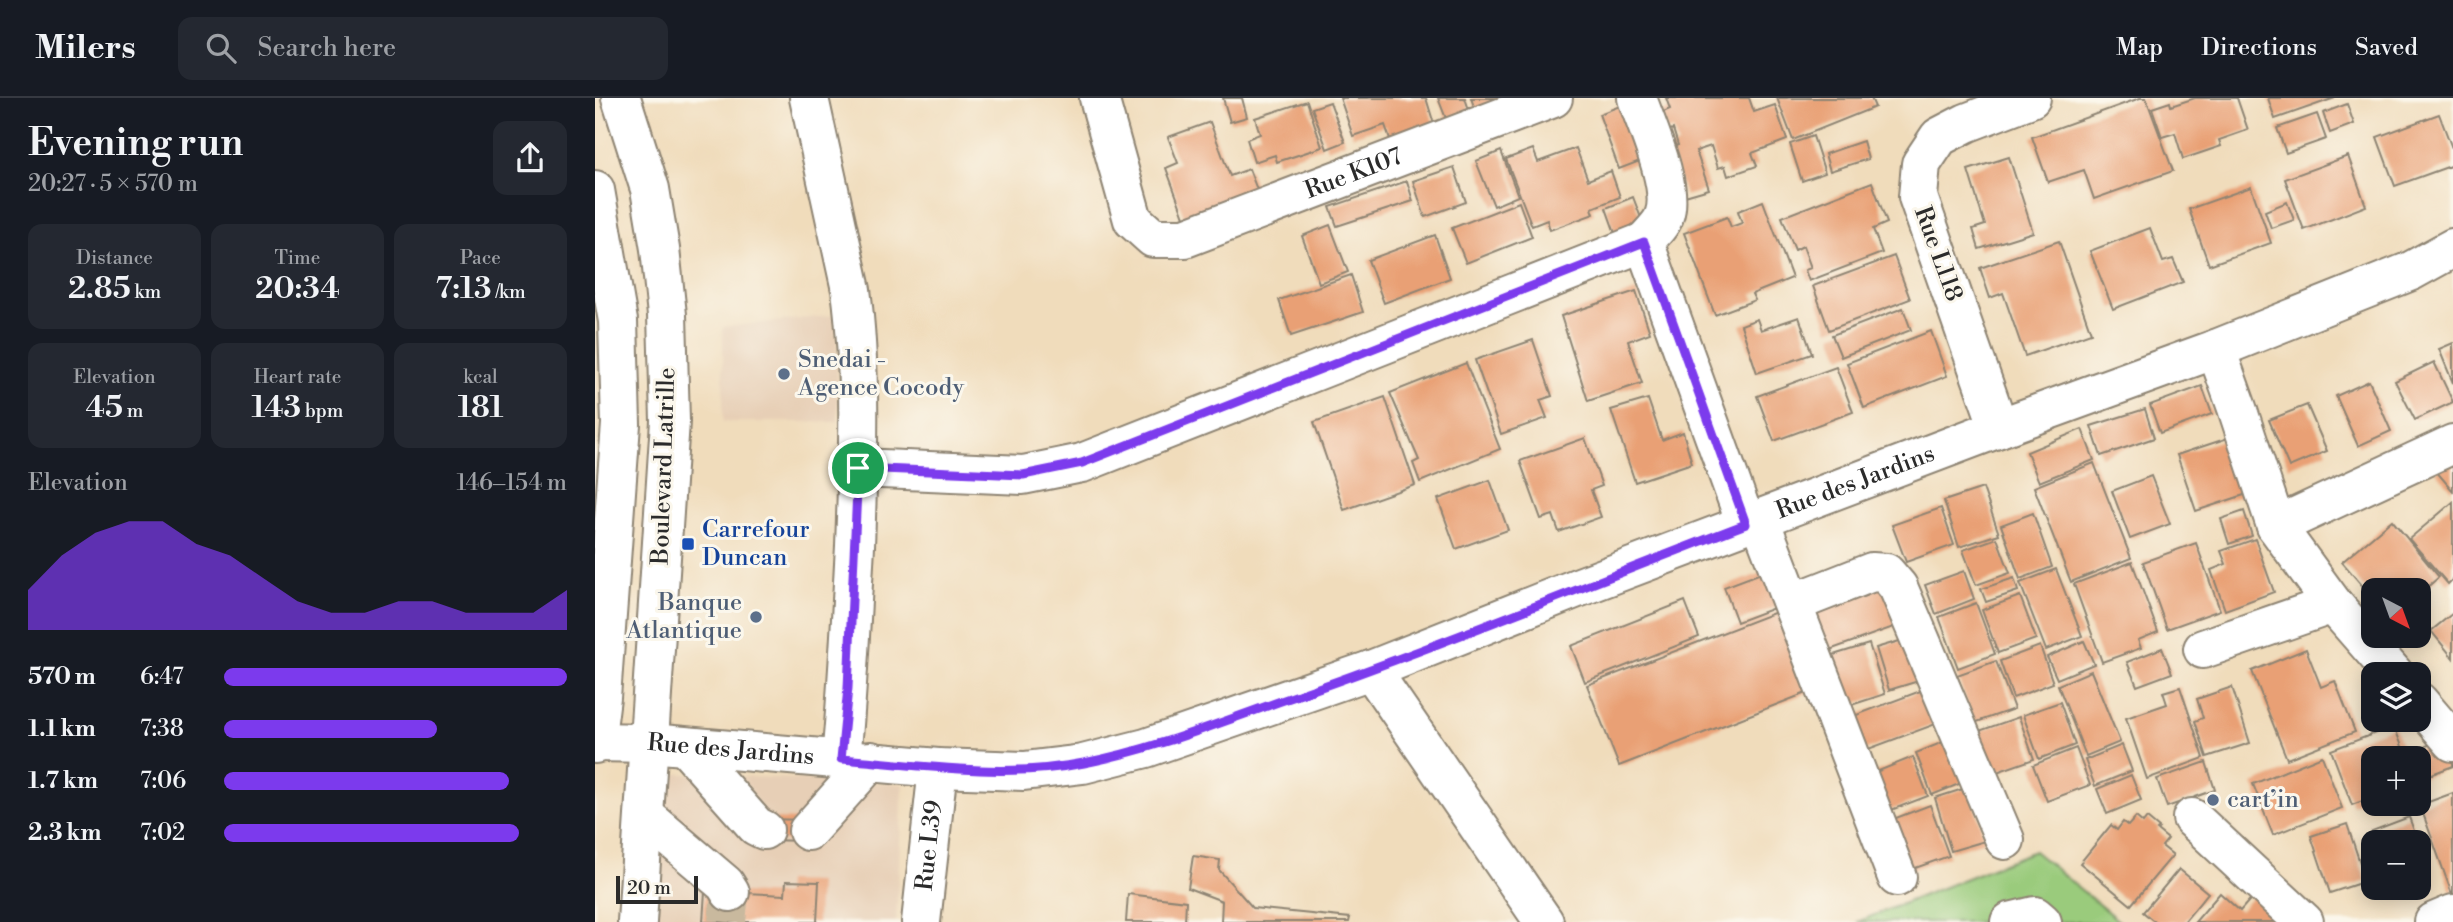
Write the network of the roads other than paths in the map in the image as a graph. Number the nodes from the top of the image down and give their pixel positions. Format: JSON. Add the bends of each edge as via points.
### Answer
{"nodes":[{"id":1,"x":621,"y":98,"type":"edge"},
{"id":2,"x":809,"y":98,"type":"edge"},
{"id":3,"x":1099,"y":98,"type":"edge"},
{"id":4,"x":1553,"y":98,"type":"edge"},
{"id":5,"x":1637,"y":98,"type":"edge"},
{"id":6,"x":2031,"y":98,"type":"edge"},
{"id":7,"x":595,"y":190,"type":"edge"},
{"id":8,"x":1644,"y":242,"type":"junction"},
{"id":9,"x":2453,"y":248,"type":"edge"},
{"id":10,"x":2215,"y":349,"type":"junction"},
{"id":11,"x":1999,"y":428,"type":"junction"},
{"id":12,"x":2453,"y":444,"type":"edge"},
{"id":13,"x":858,"y":468,"type":"junction"},
{"id":14,"x":1753,"y":522,"type":"junction"},
{"id":15,"x":2276,"y":526,"type":"junction"},
{"id":16,"x":1793,"y":603,"type":"junction"},
{"id":17,"x":2333,"y":604,"type":"junction"},
{"id":18,"x":2203,"y":649,"type":"dead end"},
{"id":19,"x":2384,"y":662,"type":"edge"},
{"id":20,"x":1371,"y":670,"type":"junction"},
{"id":21,"x":2431,"y":716,"type":"edge"},
{"id":22,"x":595,"y":742,"type":"edge"},
{"id":23,"x":2453,"y":742,"type":"edge"},
{"id":24,"x":668,"y":745,"type":"junction"},
{"id":25,"x":856,"y":760,"type":"junction"},
{"id":26,"x":938,"y":768,"type":"junction"},
{"id":27,"x":645,"y":817,"type":"junction"},
{"id":28,"x":2192,"y":818,"type":"dead end"},
{"id":29,"x":764,"y":830,"type":"dead end"},
{"id":30,"x":808,"y":831,"type":"dead end"},
{"id":31,"x":2004,"y":840,"type":"dead end"},
{"id":32,"x":1897,"y":877,"type":"dead end"},
{"id":33,"x":730,"y":892,"type":"dead end"},
{"id":34,"x":2453,"y":914,"type":"edge"},
{"id":35,"x":637,"y":922,"type":"edge"},
{"id":36,"x":921,"y":922,"type":"edge"},
{"id":37,"x":1544,"y":922,"type":"edge"},
{"id":38,"x":2010,"y":922,"type":"edge"},
{"id":39,"x":2042,"y":922,"type":"edge"},
{"id":40,"x":2304,"y":922,"type":"edge"},
{"id":41,"x":2434,"y":922,"type":"edge"}],
"edges":[{"from":1,"to":24,"type":"street","name":"Boulevard Latrille","via":[[650,189],[667,315]]},
{"from":2,"to":13,"type":"street","via":[[853,303]]},
{"from":3,"to":4,"type":"street","name":"Rue K107","via":[[1133,220],[1153,238],[1185,237]]},
{"from":5,"to":8,"type":"street","via":[[1668,202],[1664,219]]},
{"from":6,"to":11,"type":"street","name":"Rue L118","via":[[1939,137],[1921,164],[1918,197]]},
{"from":7,"to":22,"type":"street","name":"Boulevard Latrille","via":[[618,321],[621,424]]},
{"from":8,"to":13,"type":"street","via":[[1082,463],[1023,475]]},
{"from":8,"to":14,"type":"street"},
{"from":9,"to":10,"type":"street","name":"Rue des Jardins","via":[[2411,271]]},
{"from":10,"to":11,"type":"street","name":"Rue des Jardins"},
{"from":10,"to":15,"type":"street"},
{"from":11,"to":14,"type":"street","name":"Rue des Jardins"},
{"from":12,"to":15,"type":"street"},
{"from":13,"to":25,"type":"street","via":[[848,688]]},
{"from":14,"to":16,"type":"street"},
{"from":14,"to":20,"type":"street","name":"Rue des Jardins"},
{"from":15,"to":17,"type":"street"},
{"from":16,"to":31,"type":"street","via":[[1872,572],[1887,573],[1898,587]]},
{"from":16,"to":32,"type":"street"},
{"from":17,"to":18,"type":"street"},
{"from":17,"to":19,"type":"street"},
{"from":20,"to":26,"type":"street","name":"Rue des Jardins","via":[[1146,748],[1083,764],[1024,771]]},
{"from":20,"to":37,"type":"street"},
{"from":21,"to":23,"type":"street"},
{"from":22,"to":24,"type":"street","name":"Rue des Jardins"},
{"from":24,"to":25,"type":"street","name":"Rue des Jardins"},
{"from":24,"to":27,"type":"street","name":"Boulevard Latrille"},
{"from":24,"to":29,"type":"street"},
{"from":25,"to":26,"type":"street","name":"Rue des Jardins"},
{"from":25,"to":30,"type":"street"},
{"from":26,"to":36,"type":"street","name":"Rue L39"},
{"from":27,"to":33,"type":"street"},
{"from":27,"to":35,"type":"street","name":"Boulevard Latrille"},
{"from":28,"to":40,"type":"street"},
{"from":34,"to":41,"type":"street"},
{"from":38,"to":39,"type":"street","via":[[2035,916]]}]}
